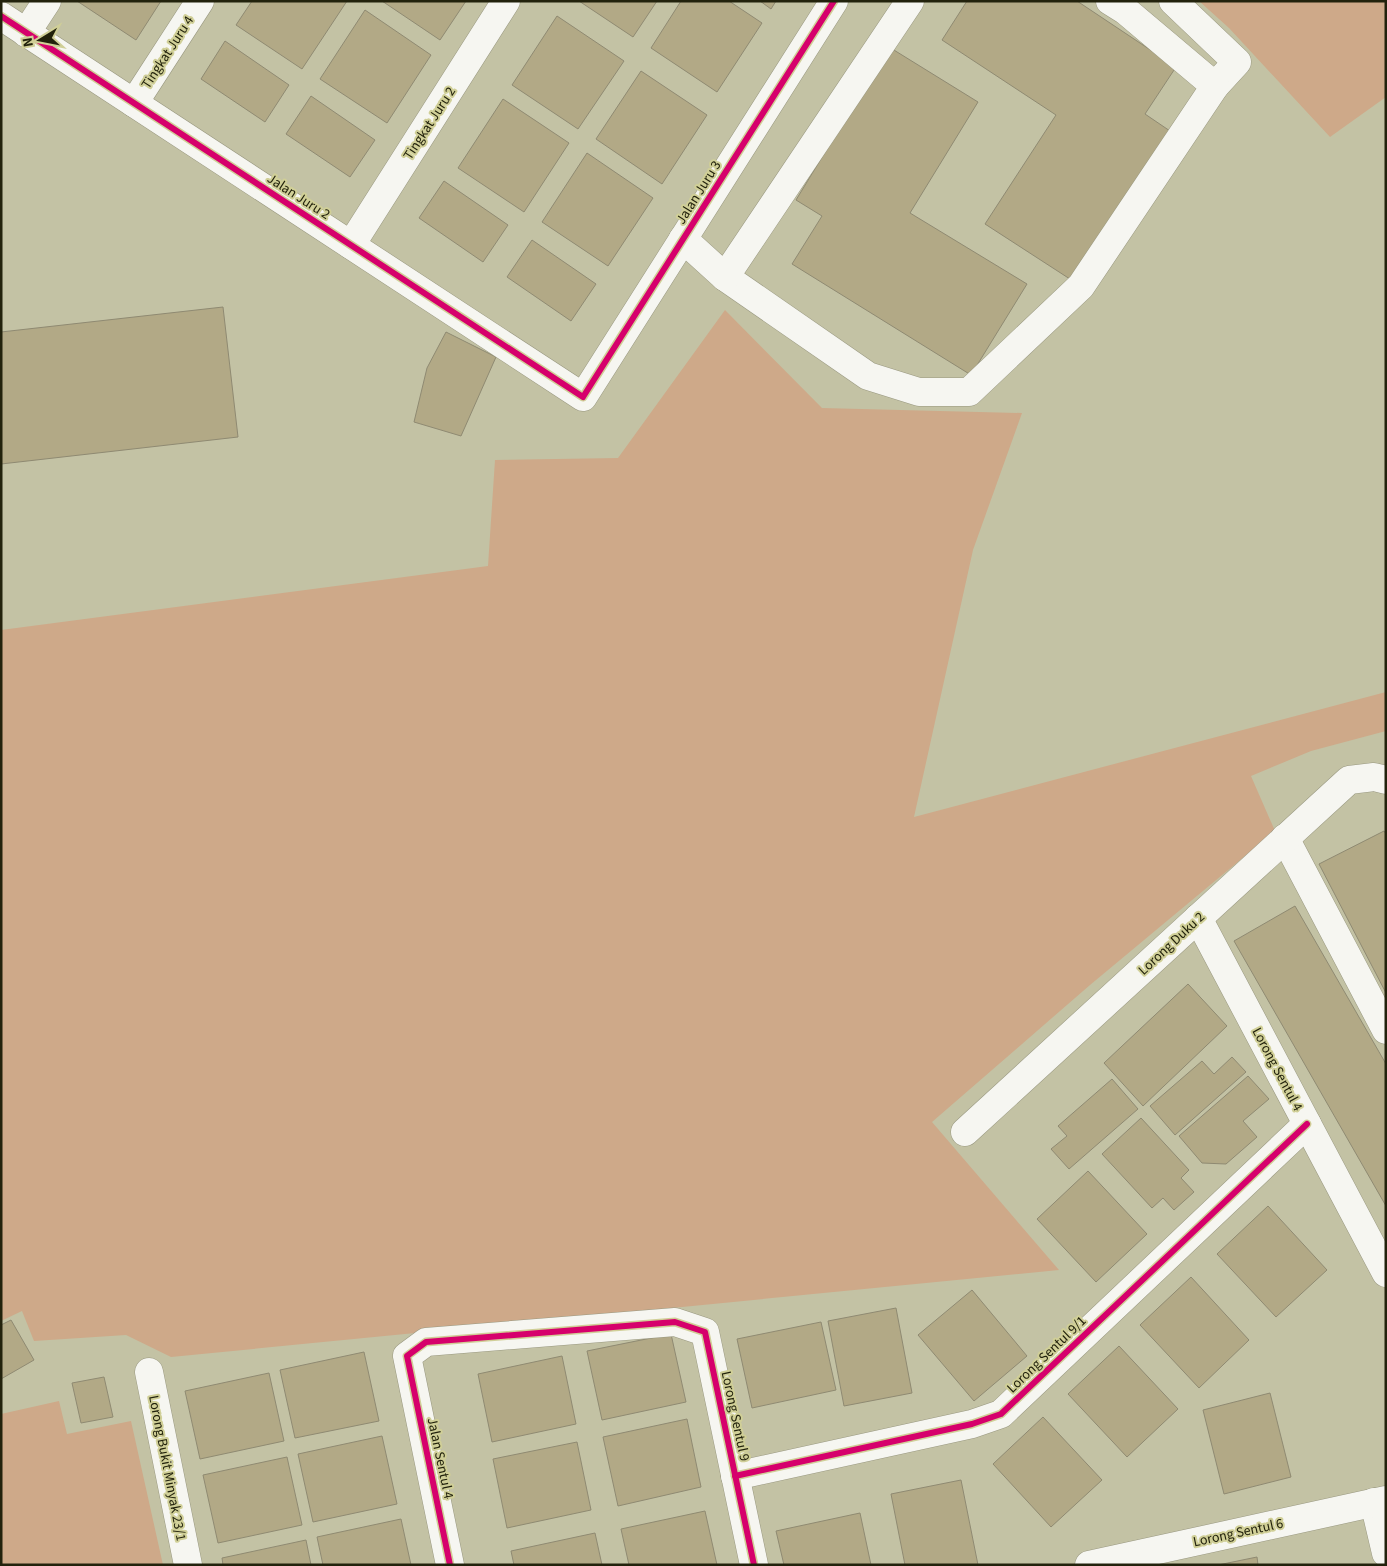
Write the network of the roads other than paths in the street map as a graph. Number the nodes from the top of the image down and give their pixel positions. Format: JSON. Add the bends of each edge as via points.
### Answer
{"nodes":[{"id":1,"x":47,"y":1,"type":"edge"},
{"id":2,"x":200,"y":1,"type":"edge"},
{"id":3,"x":506,"y":1,"type":"edge"},
{"id":4,"x":834,"y":1,"type":"edge"},
{"id":5,"x":910,"y":1,"type":"edge"},
{"id":6,"x":1110,"y":1,"type":"edge"},
{"id":7,"x":1173,"y":1,"type":"edge"},
{"id":8,"x":1,"y":16,"type":"edge"},
{"id":9,"x":26,"y":33,"type":"junction"},
{"id":10,"x":1215,"y":86,"type":"junction"},
{"id":11,"x":134,"y":103,"type":"junction"},
{"id":12,"x":683,"y":239,"type":"junction"},
{"id":13,"x":351,"y":245,"type":"junction"},
{"id":14,"x":725,"y":277,"type":"junction"},
{"id":15,"x":583,"y":396,"type":"joint"},
{"id":16,"x":1386,"y":780,"type":"edge"},
{"id":17,"x":1285,"y":838,"type":"junction"},
{"id":18,"x":1198,"y":918,"type":"junction"},
{"id":19,"x":1386,"y":1030,"type":"edge"},
{"id":20,"x":1307,"y":1124,"type":"junction"},
{"id":21,"x":966,"y":1132,"type":"dead end"},
{"id":22,"x":1385,"y":1268,"type":"edge"},
{"id":23,"x":705,"y":1332,"type":"joint"},
{"id":24,"x":149,"y":1372,"type":"dead end"},
{"id":25,"x":735,"y":1476,"type":"junction"},
{"id":26,"x":1380,"y":1501,"type":"edge"},
{"id":27,"x":1386,"y":1553,"type":"edge"},
{"id":28,"x":188,"y":1565,"type":"edge"},
{"id":29,"x":450,"y":1565,"type":"edge"},
{"id":30,"x":754,"y":1565,"type":"edge"},
{"id":31,"x":1089,"y":1565,"type":"edge"}],
"edges":[{"from":1,"to":9,"type":"street"},
{"from":2,"to":11,"type":"street","name":"Tingkat Juru 4"},
{"from":3,"to":13,"type":"street","name":"Tingkat Juru 2"},
{"from":4,"to":12,"type":"street","name":"Jalan Juru 3"},
{"from":5,"to":14,"type":"street"},
{"from":6,"to":10,"type":"street"},
{"from":7,"to":10,"type":"street","via":[[1237,62]]},
{"from":8,"to":9,"type":"street","name":"Jalan Juru 2"},
{"from":9,"to":11,"type":"street","name":"Jalan Juru 2"},
{"from":10,"to":14,"type":"street","via":[[1081,286],[969,392],[919,392],[868,376]]},
{"from":11,"to":13,"type":"street","name":"Jalan Juru 2"},
{"from":12,"to":14,"type":"street"},
{"from":12,"to":15,"type":"street","name":"Jalan Juru 3"},
{"from":13,"to":15,"type":"street","name":"Jalan Juru 2"},
{"from":16,"to":17,"type":"street","name":"Lorong Duku 2","via":[[1374,776],[1349,780]]},
{"from":17,"to":18,"type":"street","name":"Lorong Duku 2"},
{"from":17,"to":19,"type":"street"},
{"from":18,"to":20,"type":"street","name":"Lorong Sentul 4"},
{"from":18,"to":21,"type":"street","name":"Lorong Duku 2"},
{"from":20,"to":22,"type":"street","name":"Lorong Sentul 4"},
{"from":20,"to":25,"type":"street","name":"Lorong Sentul 9/1","via":[[1001,1414],[972,1424]]},
{"from":23,"to":25,"type":"street","name":"Lorong Sentul 9"},
{"from":23,"to":29,"type":"street","name":"Jalan Sentul 4","via":[[675,1322],[456,1339],[426,1342],[407,1356]]},
{"from":24,"to":28,"type":"street","name":"Lorong Bukit Minyak 23/1"},
{"from":25,"to":30,"type":"street","name":"Lorong Sentul 9"},
{"from":26,"to":27,"type":"street"},
{"from":26,"to":31,"type":"street","name":"Lorong Sentul 6"}]}
